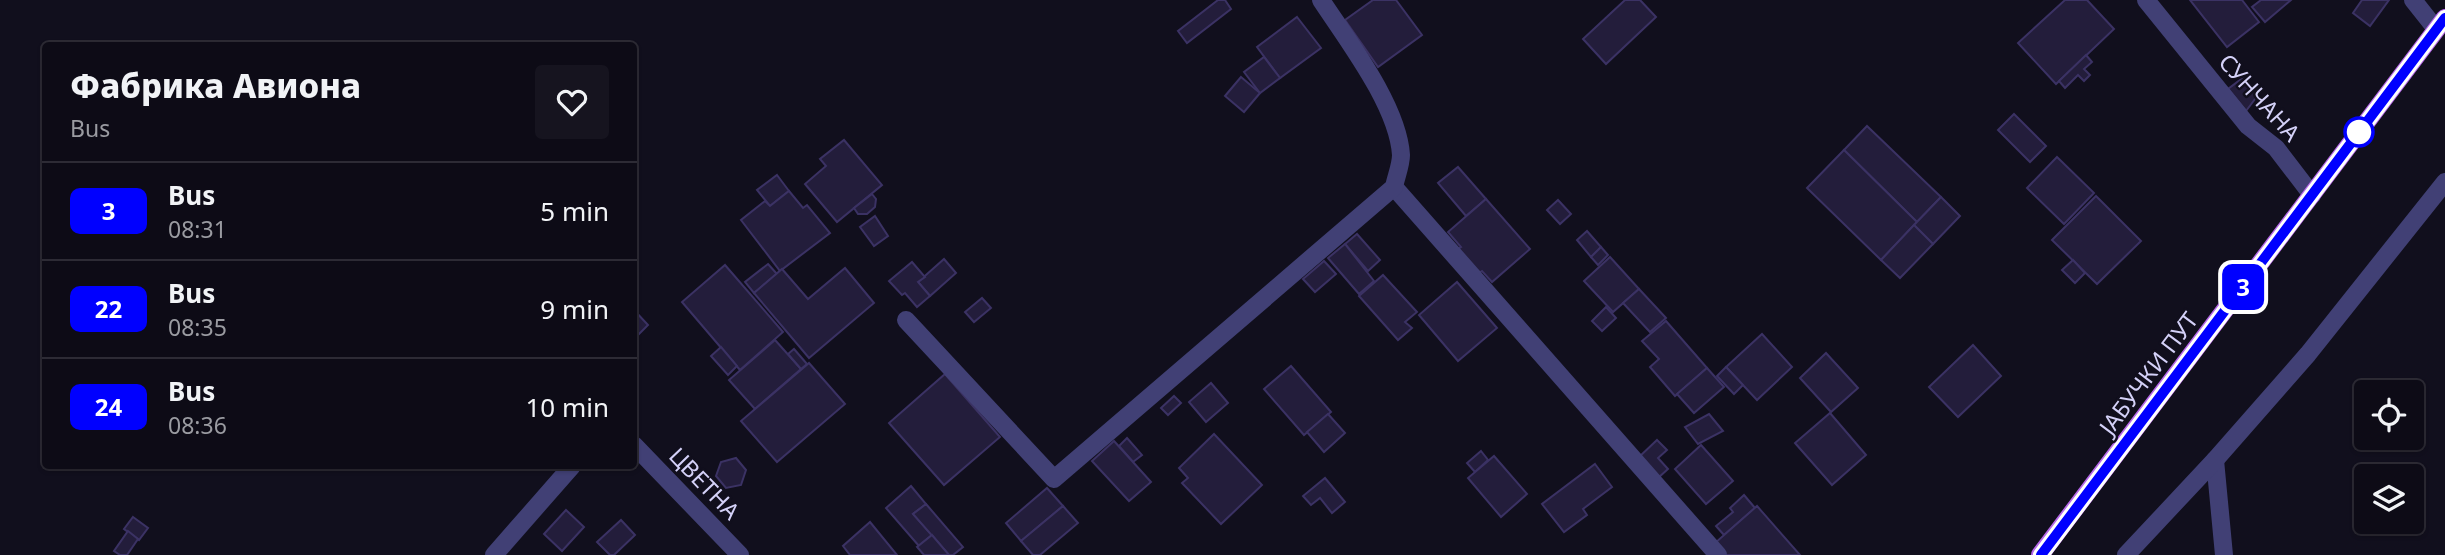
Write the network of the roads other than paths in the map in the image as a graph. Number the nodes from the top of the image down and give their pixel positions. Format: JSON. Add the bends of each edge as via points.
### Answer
{"nodes":[{"id":1,"x":1321,"y":0,"type":"edge"},
{"id":2,"x":2146,"y":0,"type":"edge"},
{"id":3,"x":2413,"y":0,"type":"edge"},
{"id":4,"x":2441,"y":24,"type":"edge"},
{"id":5,"x":2445,"y":182,"type":"edge"},
{"id":6,"x":1394,"y":187,"type":"junction"},
{"id":7,"x":2312,"y":195,"type":"junction"},
{"id":8,"x":906,"y":320,"type":"dead end"},
{"id":9,"x":637,"y":448,"type":"edge"},
{"id":10,"x":2215,"y":460,"type":"junction"},
{"id":11,"x":569,"y":469,"type":"edge"},
{"id":12,"x":494,"y":555,"type":"edge"},
{"id":13,"x":740,"y":555,"type":"edge"},
{"id":14,"x":1718,"y":555,"type":"edge"},
{"id":15,"x":2040,"y":555,"type":"edge"},
{"id":16,"x":2126,"y":555,"type":"edge"},
{"id":17,"x":2224,"y":555,"type":"edge"}],
"edges":[{"from":1,"to":6,"type":"street","via":[[1396,127],[1401,158]]},
{"from":2,"to":7,"type":"street","name":"СУНЧАНА","via":[[2248,126],[2276,149]]},
{"from":3,"to":4,"type":"street"},
{"from":4,"to":7,"type":"main road","name":"ЈАБУЧКИ ПУТ"},
{"from":5,"to":10,"type":"street","via":[[2308,354]]},
{"from":6,"to":8,"type":"street","via":[[1054,479]]},
{"from":6,"to":14,"type":"street"},
{"from":7,"to":15,"type":"main road","name":"ЈАБУЧКИ ПУТ"},
{"from":9,"to":13,"type":"street","name":"ЦВЕТНА"},
{"from":10,"to":16,"type":"street"},
{"from":10,"to":17,"type":"street"},
{"from":11,"to":12,"type":"street"}]}
